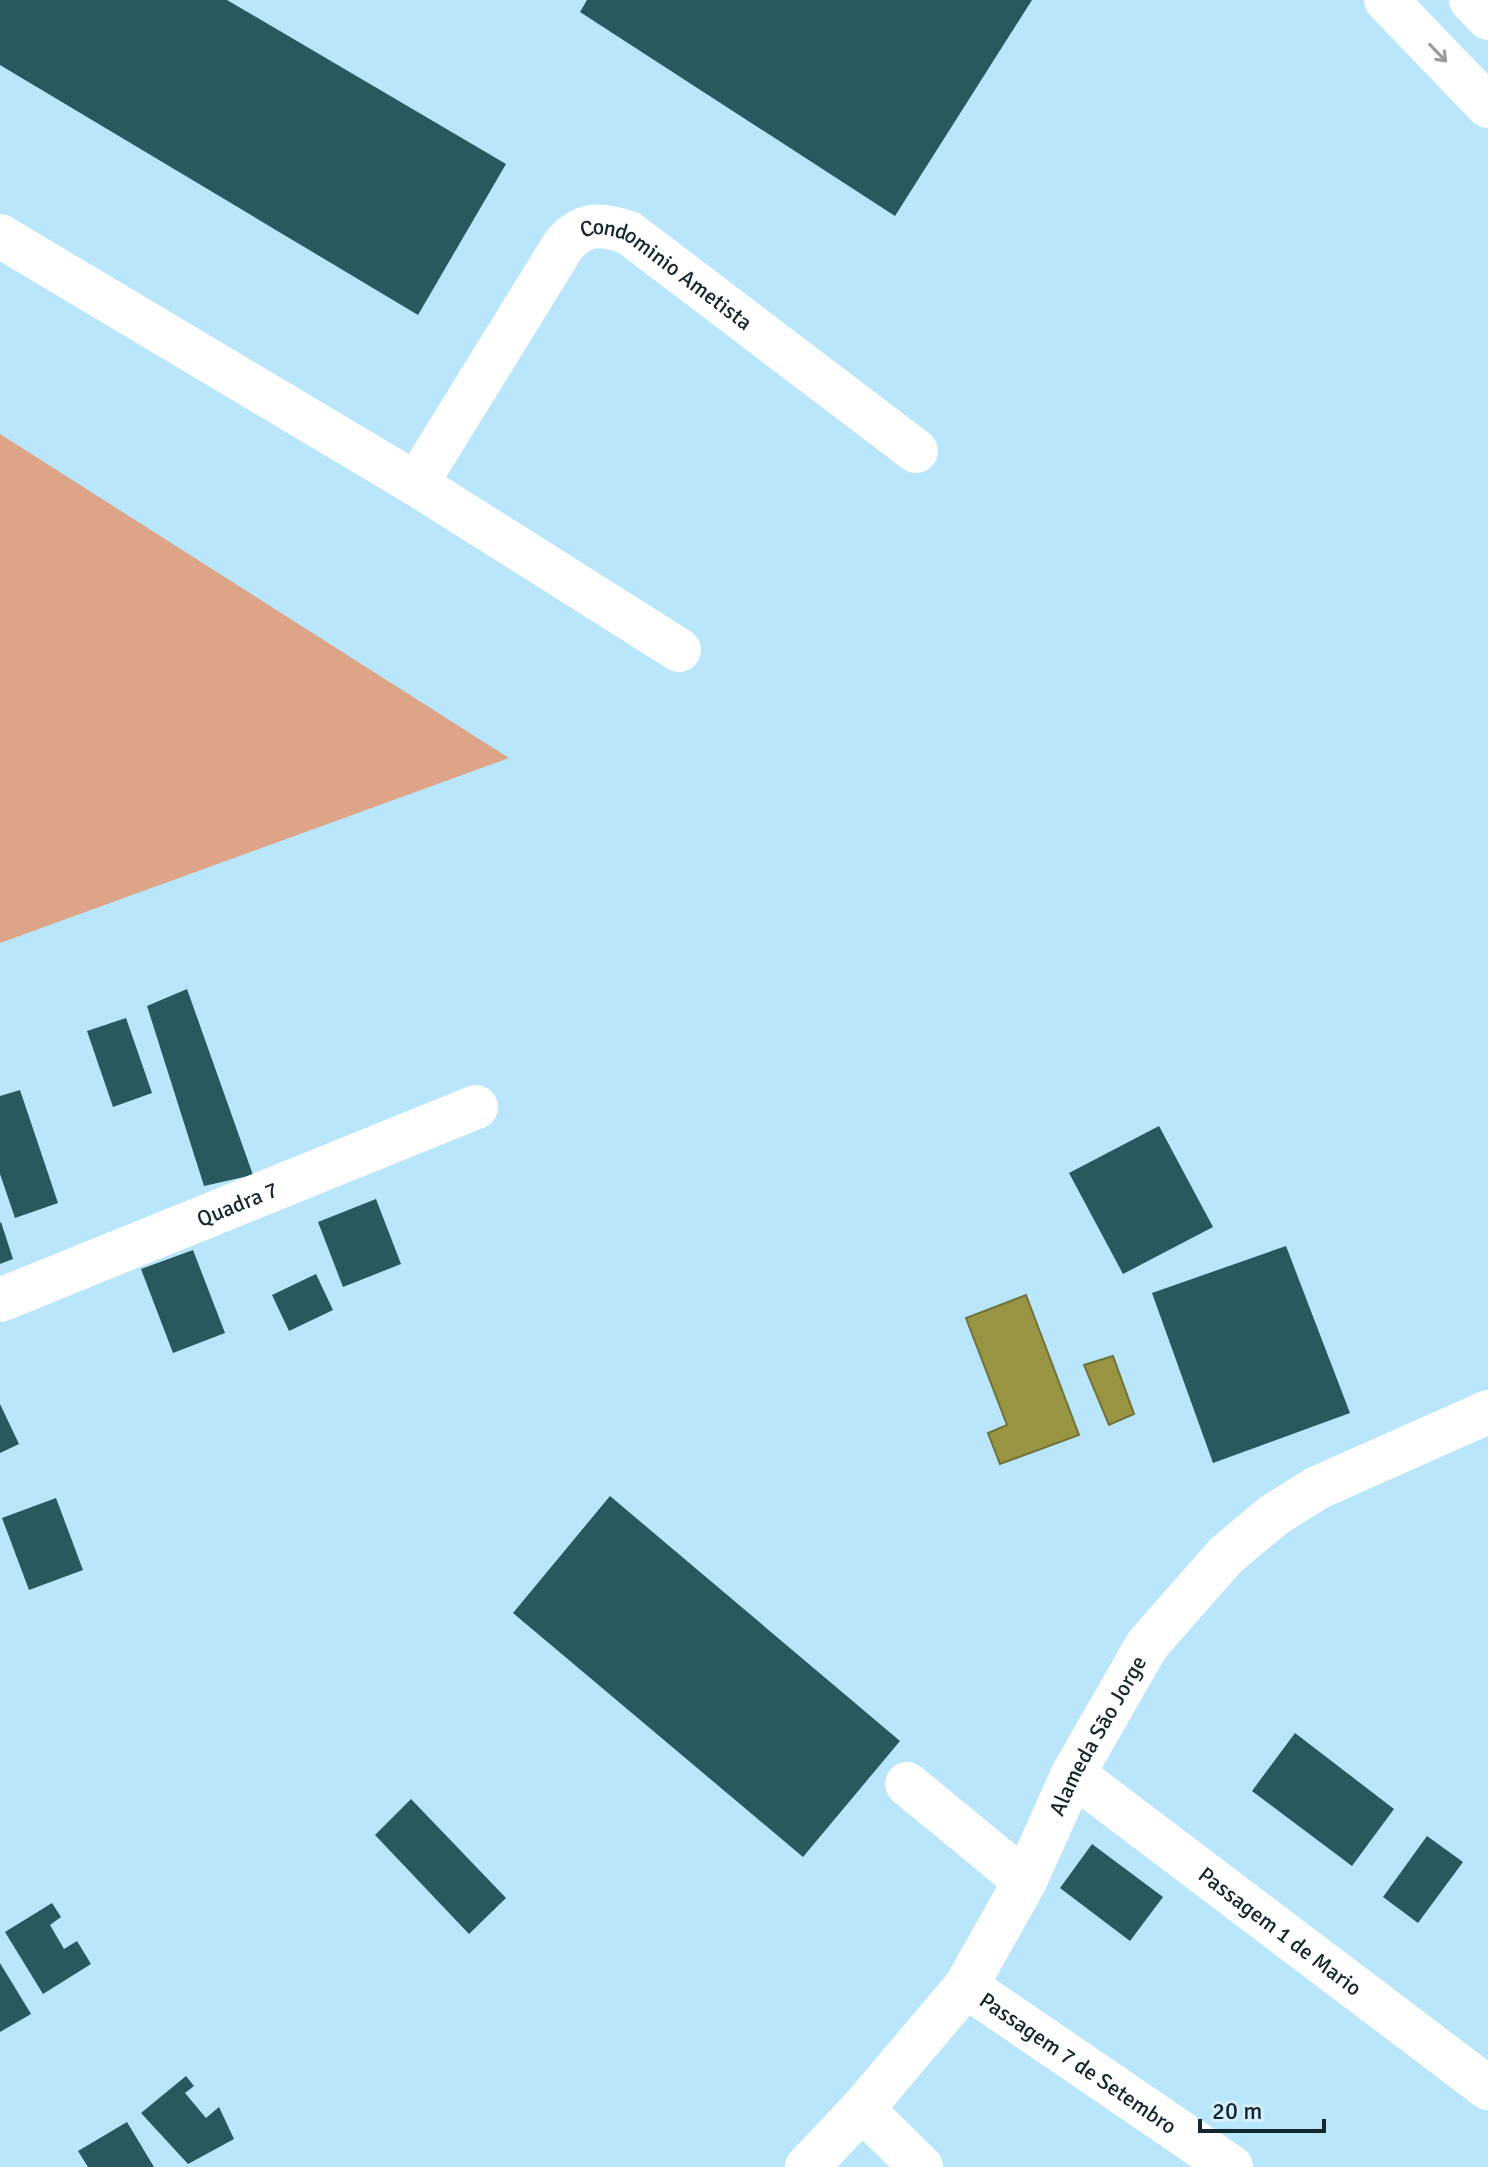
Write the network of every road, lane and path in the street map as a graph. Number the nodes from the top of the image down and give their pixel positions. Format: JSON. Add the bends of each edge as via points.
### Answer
{"nodes":[{"id":1,"x":1471,"y":0,"type":"edge"},
{"id":2,"x":1390,"y":1,"type":"edge"},
{"id":3,"x":1488,"y":18,"type":"edge"},
{"id":4,"x":1488,"y":106,"type":"edge"},
{"id":5,"x":0,"y":236,"type":"edge"},
{"id":6,"x":916,"y":451,"type":"dead end"},
{"id":7,"x":416,"y":484,"type":"junction"},
{"id":8,"x":679,"y":650,"type":"dead end"},
{"id":9,"x":476,"y":1107,"type":"dead end"},
{"id":10,"x":0,"y":1300,"type":"edge"},
{"id":11,"x":1488,"y":1412,"type":"edge"},
{"id":12,"x":1073,"y":1774,"type":"junction"},
{"id":13,"x":907,"y":1784,"type":"dead end"},
{"id":14,"x":1025,"y":1881,"type":"junction"},
{"id":15,"x":966,"y":1986,"type":"junction"},
{"id":16,"x":1488,"y":2088,"type":"edge"},
{"id":17,"x":862,"y":2109,"type":"junction"},
{"id":18,"x":807,"y":2167,"type":"edge"},
{"id":19,"x":921,"y":2167,"type":"edge"},
{"id":20,"x":1231,"y":2167,"type":"edge"}],
"edges":[{"from":1,"to":3,"type":"street"},
{"from":2,"to":4,"type":"street","one_way":true},
{"from":5,"to":7,"type":"street"},
{"from":6,"to":7,"type":"street","name":"Condominio Ametista","via":[[629,233],[592,224],[573,233],[563,246]]},
{"from":7,"to":8,"type":"street"},
{"from":9,"to":10,"type":"street","name":"Quadra 7"},
{"from":11,"to":12,"type":"street","name":"Alameda São Jorge","via":[[1317,1488],[1226,1555],[1147,1645]]},
{"from":12,"to":14,"type":"street","name":"Alameda São Jorge"},
{"from":12,"to":16,"type":"street","name":"Passagem 1 de Mario"},
{"from":13,"to":14,"type":"street"},
{"from":14,"to":15,"type":"street","name":"Alameda São Jorge"},
{"from":15,"to":17,"type":"street","name":"Alameda São Jorge"},
{"from":15,"to":20,"type":"street","name":"Passagem 7 de Setembro"},
{"from":17,"to":18,"type":"street","name":"Alameda São Jorge"},
{"from":17,"to":19,"type":"street"}]}
